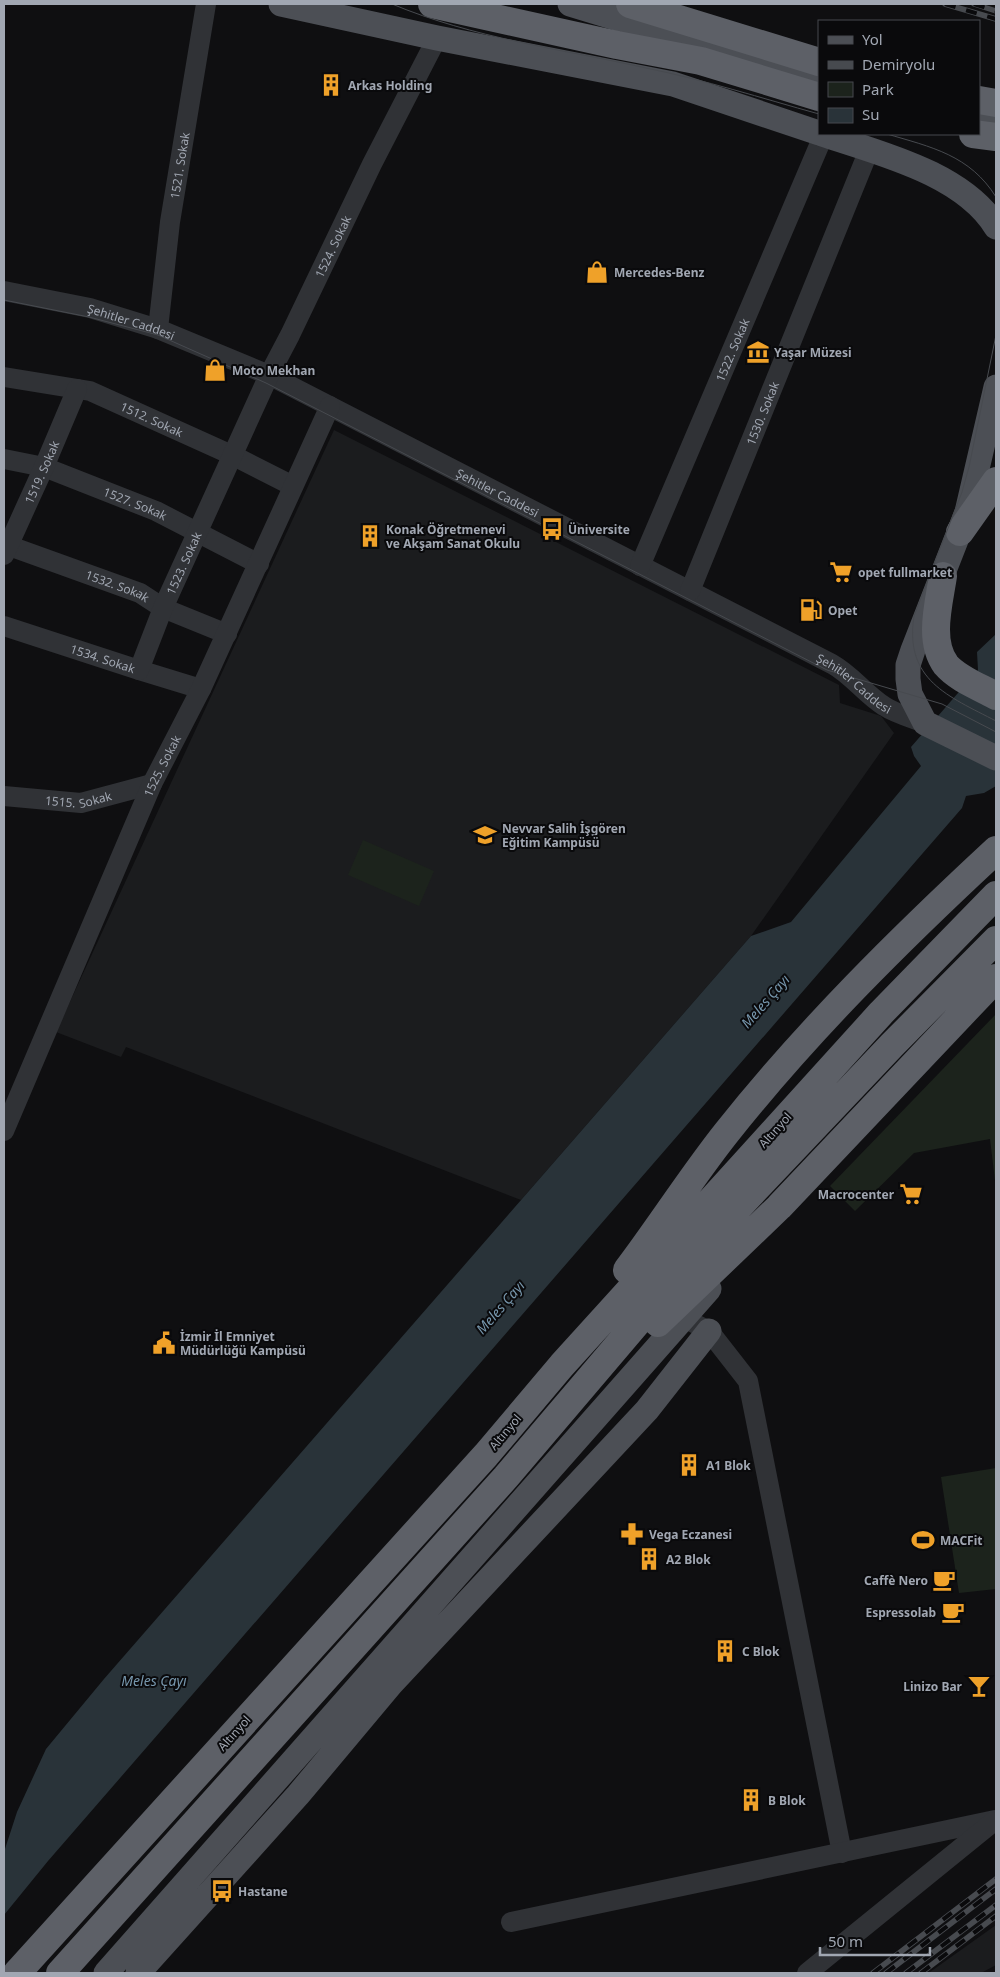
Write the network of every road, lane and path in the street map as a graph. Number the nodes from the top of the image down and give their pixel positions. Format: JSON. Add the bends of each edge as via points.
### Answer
{"nodes":[{"id":1,"x":206,"y":4,"type":"edge"},
{"id":2,"x":281,"y":4,"type":"edge"},
{"id":3,"x":432,"y":4,"type":"edge"},
{"id":4,"x":570,"y":4,"type":"edge"},
{"id":5,"x":630,"y":4,"type":"edge"},
{"id":6,"x":437,"y":38,"type":"junction"},
{"id":7,"x":818,"y":62,"type":"edge"},
{"id":8,"x":818,"y":80,"type":"edge"},
{"id":9,"x":818,"y":97,"type":"edge"},
{"id":10,"x":980,"y":100,"type":"edge"},
{"id":11,"x":996,"y":103,"type":"edge"},
{"id":12,"x":980,"y":119,"type":"edge"},
{"id":13,"x":996,"y":122,"type":"edge"},
{"id":14,"x":818,"y":133,"type":"edge"},
{"id":15,"x":821,"y":135,"type":"edge"},
{"id":16,"x":824,"y":135,"type":"edge"},
{"id":17,"x":980,"y":135,"type":"edge"},
{"id":18,"x":996,"y":137,"type":"edge"},
{"id":19,"x":869,"y":150,"type":"junction"},
{"id":20,"x":996,"y":226,"type":"edge"},
{"id":21,"x":4,"y":291,"type":"edge"},
{"id":22,"x":158,"y":329,"type":"junction"},
{"id":23,"x":269,"y":375,"type":"junction"},
{"id":24,"x":4,"y":377,"type":"edge"},
{"id":25,"x":996,"y":387,"type":"edge"},
{"id":26,"x":77,"y":389,"type":"junction"},
{"id":27,"x":330,"y":406,"type":"junction"},
{"id":28,"x":234,"y":456,"type":"junction"},
{"id":29,"x":4,"y":459,"type":"edge"},
{"id":30,"x":44,"y":467,"type":"junction"},
{"id":31,"x":996,"y":481,"type":"edge"},
{"id":32,"x":293,"y":486,"type":"junction"},
{"id":33,"x":960,"y":532,"type":"junction"},
{"id":34,"x":197,"y":534,"type":"junction"},
{"id":35,"x":5,"y":549,"type":"edge"},
{"id":36,"x":259,"y":564,"type":"junction"},
{"id":37,"x":640,"y":566,"type":"junction"},
{"id":38,"x":943,"y":576,"type":"junction"},
{"id":39,"x":690,"y":591,"type":"junction"},
{"id":40,"x":163,"y":608,"type":"junction"},
{"id":41,"x":4,"y":626,"type":"edge"},
{"id":42,"x":227,"y":634,"type":"junction"},
{"id":43,"x":139,"y":670,"type":"junction"},
{"id":44,"x":202,"y":689,"type":"junction"},
{"id":45,"x":996,"y":696,"type":"edge"},
{"id":46,"x":925,"y":722,"type":"junction"},
{"id":47,"x":996,"y":758,"type":"edge"},
{"id":48,"x":152,"y":784,"type":"junction"},
{"id":49,"x":4,"y":796,"type":"edge"},
{"id":50,"x":996,"y":850,"type":"edge"},
{"id":51,"x":996,"y":894,"type":"edge"},
{"id":52,"x":996,"y":940,"type":"edge"},
{"id":53,"x":996,"y":978,"type":"edge"},
{"id":54,"x":4,"y":1131,"type":"edge"},
{"id":55,"x":779,"y":1207,"type":"junction"},
{"id":56,"x":684,"y":1318,"type":"junction"},
{"id":57,"x":709,"y":1331,"type":"junction"},
{"id":58,"x":562,"y":1365,"type":"junction"},
{"id":59,"x":552,"y":1423,"type":"junction"},
{"id":60,"x":996,"y":1820,"type":"edge"},
{"id":61,"x":842,"y":1853,"type":"junction"},
{"id":62,"x":511,"y":1922,"type":"dead end"},
{"id":63,"x":17,"y":1973,"type":"edge"},
{"id":64,"x":60,"y":1973,"type":"edge"},
{"id":65,"x":106,"y":1973,"type":"edge"},
{"id":66,"x":138,"y":1973,"type":"edge"},
{"id":67,"x":807,"y":1973,"type":"edge"}],
"edges":[{"from":1,"to":22,"type":"street","name":"1521. Sokak","via":[[170,222]]},
{"from":2,"to":6,"type":"main road"},
{"from":3,"to":9,"type":"highway","via":[[701,61]]},
{"from":4,"to":8,"type":"main road"},
{"from":5,"to":7,"type":"highway"},
{"from":6,"to":14,"type":"main road","via":[[674,84]]},
{"from":6,"to":23,"type":"street","name":"1524. Sokak"},
{"from":10,"to":11,"type":"highway"},
{"from":12,"to":13,"type":"main road"},
{"from":15,"to":37,"type":"street","name":"1522. Sokak"},
{"from":16,"to":19,"type":"main road"},
{"from":17,"to":18,"type":"highway"},
{"from":19,"to":20,"type":"main road","via":[[936,174],[974,201]]},
{"from":19,"to":39,"type":"street","name":"1530. Sokak"},
{"from":21,"to":22,"type":"street","name":"Şehitler Caddesi","via":[[90,308]]},
{"from":22,"to":23,"type":"street","name":"Şehitler Caddesi"},
{"from":23,"to":27,"type":"street","name":"Şehitler Caddesi"},
{"from":23,"to":28,"type":"street","name":"1524. Sokak"},
{"from":24,"to":26,"type":"street","name":"1512. Sokak"},
{"from":25,"to":33,"type":"main road","via":[[973,494]]},
{"from":26,"to":28,"type":"street","name":"1512. Sokak","via":[[90,391]]},
{"from":26,"to":30,"type":"street","name":"1519. Sokak"},
{"from":27,"to":32,"type":"street","name":"1525. Sokak"},
{"from":27,"to":37,"type":"street","name":"Şehitler Caddesi"},
{"from":28,"to":32,"type":"street","name":"1512. Sokak"},
{"from":28,"to":34,"type":"street","name":"1523. Sokak"},
{"from":29,"to":30,"type":"street","name":"1527. Sokak"},
{"from":30,"to":34,"type":"street","name":"1527. Sokak","via":[[156,511]]},
{"from":30,"to":35,"type":"street","name":"1519. Sokak"},
{"from":31,"to":33,"type":"highway"},
{"from":32,"to":36,"type":"street","name":"1525. Sokak"},
{"from":33,"to":38,"type":"main road"},
{"from":34,"to":36,"type":"street","name":"1527. Sokak"},
{"from":34,"to":40,"type":"street","name":"1523. Sokak"},
{"from":35,"to":40,"type":"street","name":"1532. Sokak","via":[[140,593]]},
{"from":36,"to":42,"type":"street","name":"1525. Sokak"},
{"from":37,"to":39,"type":"street","name":"Şehitler Caddesi"},
{"from":38,"to":45,"type":"highway","via":[[936,628],[940,654],[947,666]]},
{"from":38,"to":46,"type":"main road","via":[[908,665],[910,694]]},
{"from":39,"to":46,"type":"street","name":"Şehitler Caddesi","via":[[838,668],[886,707]]},
{"from":40,"to":42,"type":"street","name":"1532. Sokak"},
{"from":40,"to":43,"type":"street","name":"1523. Sokak"},
{"from":41,"to":43,"type":"street","name":"1534. Sokak"},
{"from":42,"to":44,"type":"street","name":"1525. Sokak"},
{"from":43,"to":44,"type":"street","name":"1534. Sokak"},
{"from":44,"to":48,"type":"street","name":"1525. Sokak"},
{"from":46,"to":47,"type":"main road","name":"Şehitler Caddesi"},
{"from":48,"to":49,"type":"street","name":"1515. Sokak","via":[[82,803]]},
{"from":48,"to":54,"type":"street","name":"1525. Sokak"},
{"from":50,"to":58,"type":"highway","via":[[915,925],[817,1026],[733,1125],[625,1272],[583,1321]]},
{"from":51,"to":58,"type":"highway","name":"Altınyol","via":[[881,1013]]},
{"from":52,"to":59,"type":"highway","via":[[710,1238]]},
{"from":53,"to":55,"type":"highway"},
{"from":55,"to":56,"type":"main road"},
{"from":55,"to":59,"type":"highway"},
{"from":56,"to":57,"type":"street"},
{"from":56,"to":65,"type":"main road"},
{"from":57,"to":61,"type":"street","via":[[748,1380]]},
{"from":57,"to":66,"type":"main road","via":[[647,1410],[391,1684],[298,1795]]},
{"from":58,"to":63,"type":"highway","name":"Altınyol","via":[[486,1455]]},
{"from":59,"to":64,"type":"highway"},
{"from":60,"to":61,"type":"street"},
{"from":60,"to":67,"type":"street"},
{"from":61,"to":62,"type":"street"}]}
